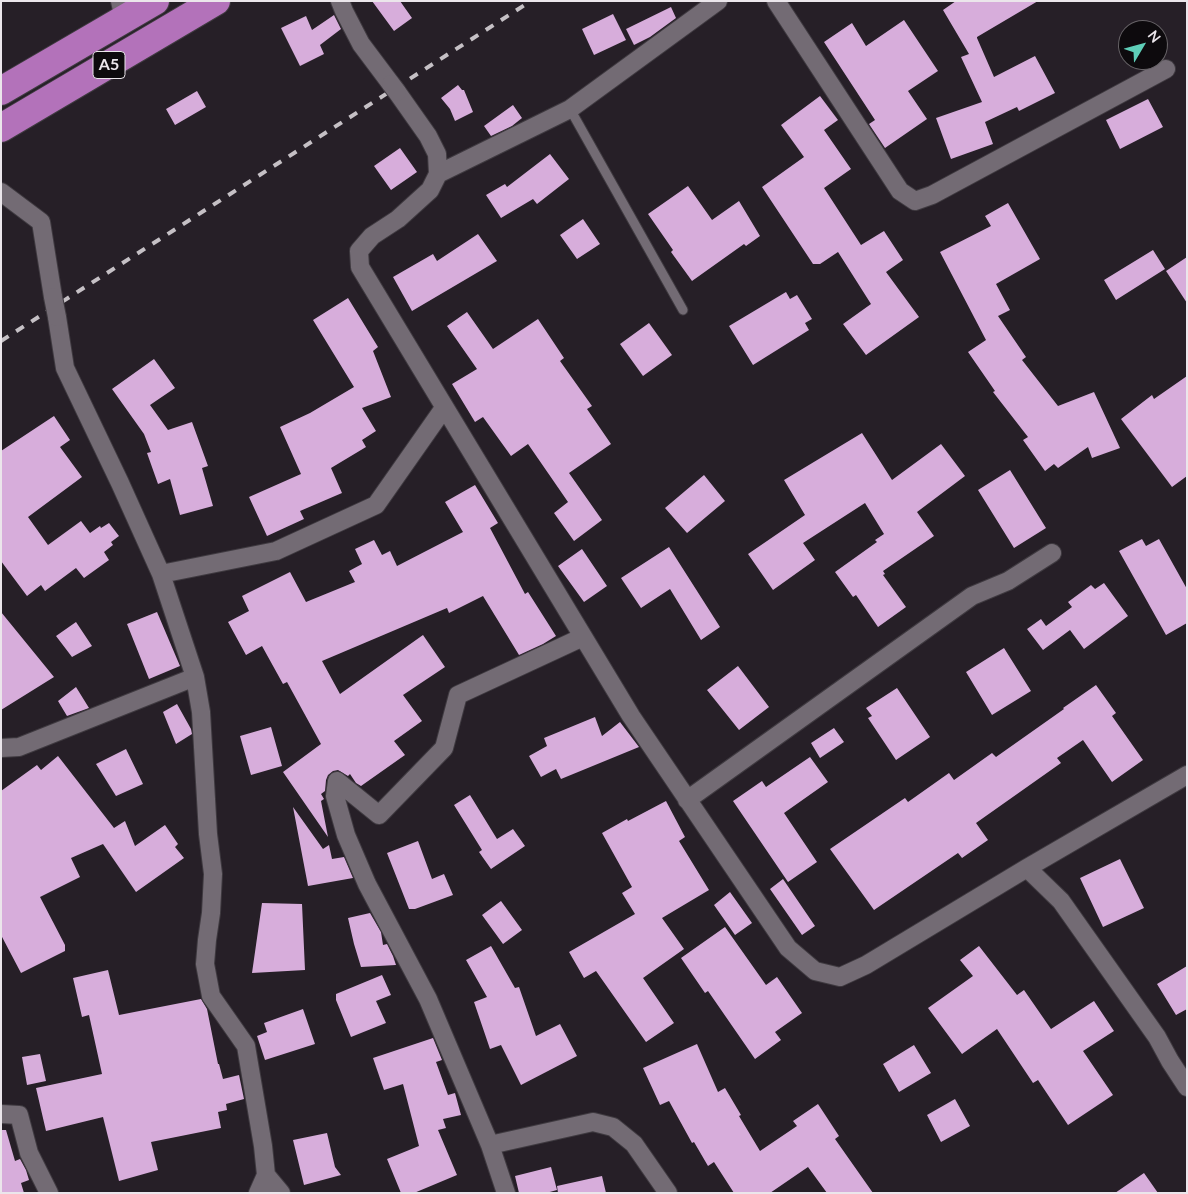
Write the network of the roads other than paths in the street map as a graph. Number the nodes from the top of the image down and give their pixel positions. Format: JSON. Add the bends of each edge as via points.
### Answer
{"nodes":[{"id":1,"x":154,"y":1,"type":"edge"},
{"id":2,"x":216,"y":1,"type":"edge"},
{"id":3,"x":340,"y":1,"type":"edge"},
{"id":4,"x":718,"y":1,"type":"edge"},
{"id":5,"x":776,"y":1,"type":"edge"},
{"id":6,"x":122,"y":10,"type":"edge"},
{"id":7,"x":1164,"y":70,"type":"edge"},
{"id":8,"x":1,"y":91,"type":"edge"},
{"id":9,"x":570,"y":109,"type":"junction"},
{"id":10,"x":1,"y":128,"type":"edge"},
{"id":11,"x":438,"y":174,"type":"junction"},
{"id":12,"x":1,"y":192,"type":"edge"},
{"id":13,"x":683,"y":310,"type":"dead end"},
{"id":14,"x":444,"y":408,"type":"junction"},
{"id":15,"x":1052,"y":553,"type":"dead end"},
{"id":16,"x":161,"y":574,"type":"junction"},
{"id":17,"x":583,"y":637,"type":"junction"},
{"id":18,"x":195,"y":677,"type":"junction"},
{"id":19,"x":1,"y":748,"type":"edge"},
{"id":20,"x":1187,"y":775,"type":"edge"},
{"id":21,"x":687,"y":800,"type":"junction"},
{"id":22,"x":1027,"y":868,"type":"junction"},
{"id":23,"x":1187,"y":1087,"type":"edge"},
{"id":24,"x":1,"y":1114,"type":"edge"},
{"id":25,"x":490,"y":1145,"type":"junction"},
{"id":26,"x":266,"y":1175,"type":"junction"},
{"id":27,"x":49,"y":1193,"type":"edge"},
{"id":28,"x":258,"y":1193,"type":"edge"},
{"id":29,"x":281,"y":1193,"type":"edge"},
{"id":30,"x":506,"y":1193,"type":"edge"},
{"id":31,"x":668,"y":1193,"type":"edge"}],
"edges":[{"from":1,"to":6,"type":"highway","number":"A5"},
{"from":2,"to":10,"type":"highway","number":"A5"},
{"from":3,"to":11,"type":"street","via":[[362,44],[428,136],[437,154]]},
{"from":4,"to":9,"type":"street"},
{"from":5,"to":7,"type":"street","via":[[900,191],[915,202]]},
{"from":6,"to":8,"type":"highway","number":"A5"},
{"from":9,"to":11,"type":"street"},
{"from":9,"to":13,"type":"lane"},
{"from":11,"to":14,"type":"street","via":[[430,190],[398,220],[372,236],[360,251],[360,268]]},
{"from":12,"to":16,"type":"street","bridge":true,"via":[[41,222],[65,368]]},
{"from":14,"to":16,"type":"street","via":[[376,505],[276,551]]},
{"from":14,"to":17,"type":"street"},
{"from":15,"to":21,"type":"street","via":[[1008,581],[972,596]]},
{"from":16,"to":18,"type":"street"},
{"from":17,"to":21,"type":"street"},
{"from":17,"to":25,"type":"street","via":[[458,695],[444,748],[379,815],[338,782],[335,796],[346,835],[367,884],[428,999]]},
{"from":18,"to":19,"type":"street","via":[[19,747]]},
{"from":18,"to":26,"type":"street","via":[[201,712],[213,874],[206,964],[211,996],[246,1046]]},
{"from":20,"to":22,"type":"street"},
{"from":21,"to":22,"type":"street","via":[[788,948],[815,972],[840,977],[866,965]]},
{"from":22,"to":23,"type":"street","via":[[1066,909],[1157,1037]]},
{"from":24,"to":27,"type":"street","via":[[19,1115],[29,1152]]},
{"from":25,"to":30,"type":"street"},
{"from":25,"to":31,"type":"street","via":[[593,1122],[613,1127],[634,1144]]},
{"from":26,"to":28,"type":"street"},
{"from":26,"to":29,"type":"street"}]}
